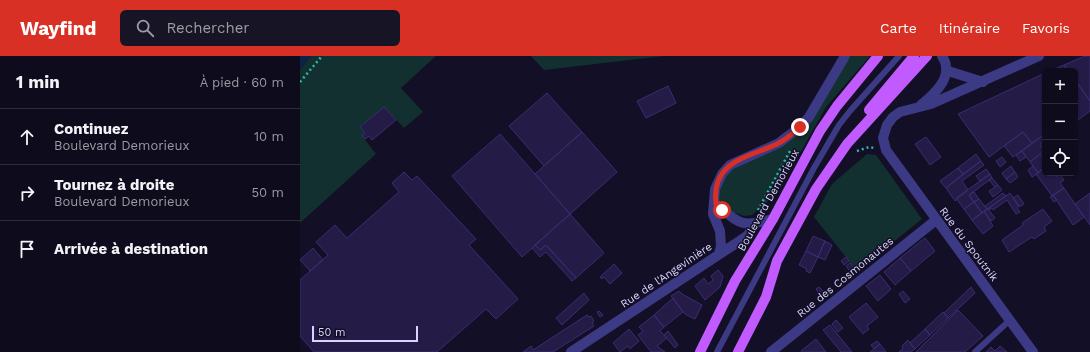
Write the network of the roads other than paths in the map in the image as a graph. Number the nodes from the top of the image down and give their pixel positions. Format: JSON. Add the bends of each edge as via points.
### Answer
{"nodes":[{"id":1,"x":845,"y":56,"type":"edge"},
{"id":2,"x":878,"y":56,"type":"edge"},
{"id":3,"x":882,"y":56,"type":"edge"},
{"id":4,"x":899,"y":56,"type":"edge"},
{"id":5,"x":914,"y":56,"type":"edge"},
{"id":6,"x":927,"y":56,"type":"edge"},
{"id":7,"x":942,"y":56,"type":"edge"},
{"id":8,"x":1039,"y":56,"type":"edge"},
{"id":9,"x":870,"y":67,"type":"junction"},
{"id":10,"x":948,"y":71,"type":"junction"},
{"id":11,"x":983,"y":82,"type":"junction"},
{"id":12,"x":920,"y":106,"type":"junction"},
{"id":13,"x":847,"y":144,"type":"junction"},
{"id":14,"x":716,"y":204,"type":"junction"},
{"id":15,"x":773,"y":219,"type":"junction"},
{"id":16,"x":936,"y":220,"type":"junction"},
{"id":17,"x":755,"y":224,"type":"junction"},
{"id":18,"x":719,"y":254,"type":"junction"},
{"id":19,"x":1010,"y":320,"type":"junction"},
{"id":20,"x":571,"y":352,"type":"edge"},
{"id":21,"x":700,"y":352,"type":"edge"},
{"id":22,"x":717,"y":352,"type":"edge"},
{"id":23,"x":738,"y":352,"type":"edge"},
{"id":24,"x":770,"y":352,"type":"edge"},
{"id":25,"x":975,"y":352,"type":"edge"},
{"id":26,"x":1033,"y":352,"type":"edge"}],
"edges":[{"from":1,"to":14,"type":"street","name":"Boulevard Demorieux","via":[[809,117],[779,143],[730,165],[718,180],[715,189]]},
{"from":2,"to":9,"type":"main road"},
{"from":3,"to":9,"type":"main road"},
{"from":4,"to":22,"type":"lane","via":[[839,125]]},
{"from":5,"to":13,"type":"main road","via":[[851,130]]},
{"from":6,"to":13,"type":"main road"},
{"from":7,"to":10,"type":"street"},
{"from":8,"to":11,"type":"street"},
{"from":9,"to":15,"type":"main road","name":"Boulevard Demorieux","via":[[826,120]]},
{"from":10,"to":11,"type":"street"},
{"from":10,"to":12,"type":"street","via":[[938,88]]},
{"from":11,"to":12,"type":"street"},
{"from":12,"to":16,"type":"street","name":"Rue du Spoutnik","via":[[900,112],[889,120],[883,138],[886,150]]},
{"from":13,"to":23,"type":"main road","via":[[816,189],[776,261],[766,298]]},
{"from":14,"to":17,"type":"street","via":[[734,220]]},
{"from":14,"to":18,"type":"street","name":"Boulevard Demorieux","via":[[714,214],[720,227],[721,238]]},
{"from":15,"to":17,"type":"street"},
{"from":15,"to":21,"type":"main road","name":"Boulevard Demorieux","via":[[735,281]]},
{"from":16,"to":19,"type":"street","name":"Rue du Spoutnik"},
{"from":16,"to":24,"type":"street","name":"Rue des Cosmonautes"},
{"from":17,"to":18,"type":"street","name":"Rue de l'Angevinière","via":[[748,235]]},
{"from":18,"to":20,"type":"street","name":"Rue de l'Angevinière"},
{"from":19,"to":25,"type":"lane"},
{"from":19,"to":26,"type":"street","name":"Rue du Spoutnik"}]}
